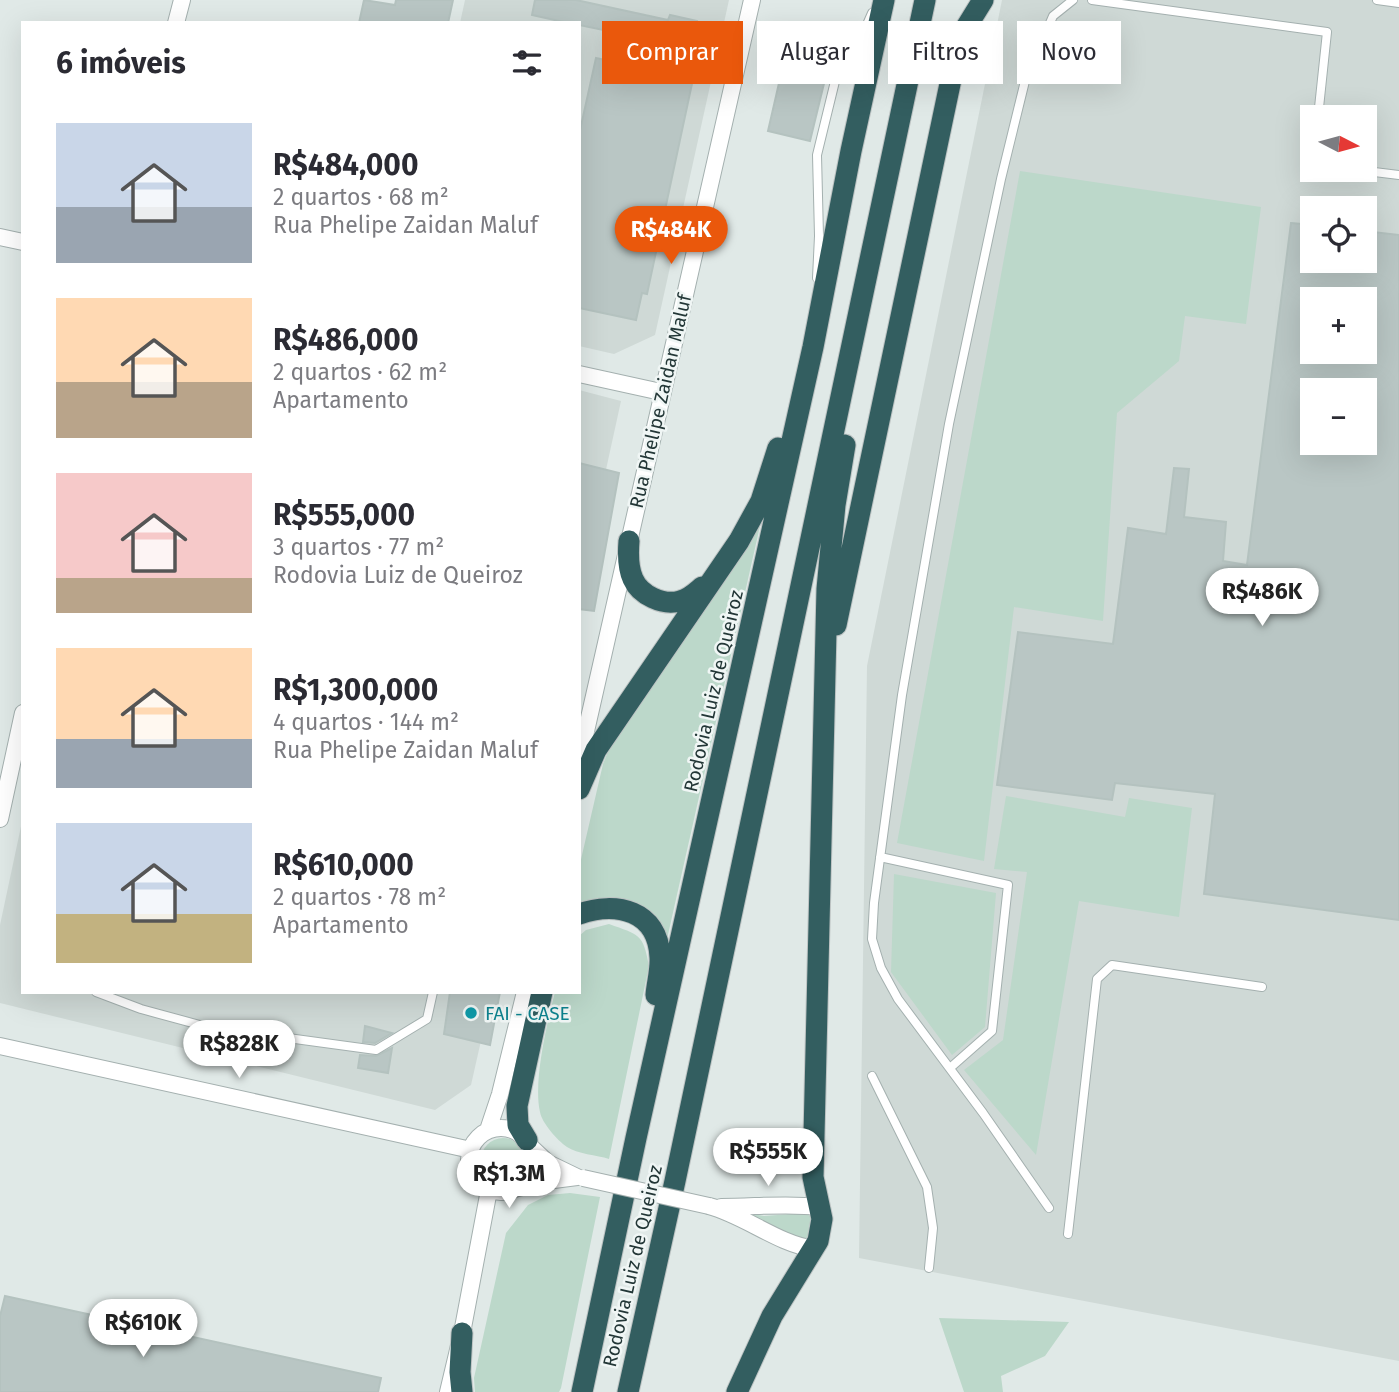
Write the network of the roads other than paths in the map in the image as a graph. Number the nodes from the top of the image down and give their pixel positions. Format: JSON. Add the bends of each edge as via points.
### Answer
{"nodes":[{"id":1,"x":182,"y":0,"type":"edge"},
{"id":2,"x":752,"y":0,"type":"edge"},
{"id":3,"x":876,"y":0,"type":"edge"},
{"id":4,"x":884,"y":0,"type":"edge"},
{"id":5,"x":925,"y":0,"type":"edge"},
{"id":6,"x":983,"y":0,"type":"edge"},
{"id":7,"x":1073,"y":0,"type":"edge"},
{"id":8,"x":1092,"y":0,"type":"edge"},
{"id":9,"x":1377,"y":0,"type":"edge"},
{"id":10,"x":1399,"y":3,"type":"edge"},
{"id":11,"x":177,"y":21,"type":"edge"},
{"id":12,"x":1319,"y":105,"type":"edge"},
{"id":13,"x":1377,"y":172,"type":"edge"},
{"id":14,"x":1399,"y":175,"type":"edge"},
{"id":15,"x":887,"y":183,"type":"junction"},
{"id":16,"x":0,"y":237,"type":"edge"},
{"id":17,"x":21,"y":242,"type":"edge"},
{"id":18,"x":813,"y":347,"type":"junction"},
{"id":19,"x":581,"y":374,"type":"edge"},
{"id":20,"x":661,"y":393,"type":"junction"},
{"id":21,"x":629,"y":541,"type":"junction"},
{"id":22,"x":717,"y":573,"type":"junction"},
{"id":23,"x":825,"y":675,"type":"junction"},
{"id":24,"x":21,"y":722,"type":"edge"},
{"id":25,"x":581,"y":753,"type":"edge"},
{"id":26,"x":581,"y":784,"type":"edge"},
{"id":27,"x":0,"y":819,"type":"edge"},
{"id":28,"x":880,"y":857,"type":"junction"},
{"id":29,"x":581,"y":914,"type":"edge"},
{"id":30,"x":1262,"y":987,"type":"dead end"},
{"id":31,"x":101,"y":994,"type":"edge"},
{"id":32,"x":433,"y":994,"type":"edge"},
{"id":33,"x":525,"y":994,"type":"edge"},
{"id":34,"x":542,"y":994,"type":"edge"},
{"id":35,"x":0,"y":1046,"type":"edge"},
{"id":36,"x":950,"y":1068,"type":"junction"},
{"id":37,"x":872,"y":1076,"type":"dead end"},
{"id":38,"x":488,"y":1130,"type":"junction"},
{"id":39,"x":636,"y":1138,"type":"junction"},
{"id":40,"x":529,"y":1143,"type":"junction"},
{"id":41,"x":471,"y":1150,"type":"junction"},
{"id":42,"x":580,"y":1178,"type":"junction"},
{"id":43,"x":515,"y":1189,"type":"junction"},
{"id":44,"x":489,"y":1190,"type":"junction"},
{"id":45,"x":711,"y":1206,"type":"junction"},
{"id":46,"x":820,"y":1207,"type":"junction"},
{"id":47,"x":1049,"y":1208,"type":"dead end"},
{"id":48,"x":1068,"y":1234,"type":"dead end"},
{"id":49,"x":615,"y":1241,"type":"junction"},
{"id":50,"x":814,"y":1249,"type":"junction"},
{"id":51,"x":929,"y":1268,"type":"dead end"},
{"id":52,"x":462,"y":1333,"type":"junction"},
{"id":53,"x":448,"y":1392,"type":"edge"},
{"id":54,"x":462,"y":1392,"type":"edge"},
{"id":55,"x":569,"y":1392,"type":"edge"},
{"id":56,"x":582,"y":1392,"type":"edge"},
{"id":57,"x":628,"y":1392,"type":"edge"},
{"id":58,"x":737,"y":1392,"type":"edge"}],
"edges":[{"from":1,"to":11,"type":"street"},
{"from":2,"to":20,"type":"street","name":"Rua Phelipe Zaidan Maluf"},
{"from":3,"to":18,"type":"lane","via":[[861,38],[838,69],[817,155],[819,236]]},
{"from":4,"to":18,"type":"highway","name":"Rodovia Luiz de Queiroz"},
{"from":5,"to":15,"type":"highway","name":"Rodovia Luiz de Queiroz"},
{"from":6,"to":23,"type":"highway","via":[[962,34],[954,65]]},
{"from":7,"to":28,"type":"lane","via":[[1053,16],[1025,81],[1001,178],[946,438]]},
{"from":8,"to":12,"type":"lane","via":[[1327,32]]},
{"from":9,"to":10,"type":"lane"},
{"from":13,"to":14,"type":"lane"},
{"from":15,"to":23,"type":"highway","via":[[835,505]]},
{"from":15,"to":57,"type":"highway","name":"Rodovia Luiz de Queiroz"},
{"from":16,"to":17,"type":"street"},
{"from":18,"to":22,"type":"highway","via":[[761,501]]},
{"from":18,"to":39,"type":"highway","name":"Rodovia Luiz de Queiroz"},
{"from":19,"to":20,"type":"street"},
{"from":20,"to":21,"type":"street","name":"Rua Phelipe Zaidan Maluf"},
{"from":21,"to":22,"type":"highway","via":[[633,580],[660,601],[671,603],[692,596]]},
{"from":21,"to":25,"type":"street","name":"Rua Phelipe Zaidan Maluf"},
{"from":22,"to":26,"type":"highway","via":[[596,750]]},
{"from":23,"to":46,"type":"highway","via":[[813,1177]]},
{"from":24,"to":27,"type":"street"},
{"from":28,"to":36,"type":"lane","via":[[872,939],[881,968],[898,999]]},
{"from":28,"to":36,"type":"lane","via":[[1008,885],[992,1031]]},
{"from":29,"to":39,"type":"highway","via":[[622,909],[640,916],[658,941],[661,958]]},
{"from":30,"to":48,"type":"lane","via":[[1112,965],[1097,979]]},
{"from":31,"to":32,"type":"lane","via":[[207,1027],[376,1050],[427,1018]]},
{"from":33,"to":38,"type":"street"},
{"from":34,"to":40,"type":"highway","via":[[517,1106],[519,1125]]},
{"from":35,"to":41,"type":"street"},
{"from":36,"to":47,"type":"lane"},
{"from":37,"to":51,"type":"lane","via":[[927,1187],[933,1228]]},
{"from":38,"to":40,"type":"street","via":[[513,1129]]},
{"from":38,"to":41,"type":"street"},
{"from":39,"to":49,"type":"highway","name":"Rodovia Luiz de Queiroz"},
{"from":40,"to":42,"type":"street","via":[[548,1163]]},
{"from":40,"to":43,"type":"street","via":[[534,1157],[530,1176]]},
{"from":41,"to":44,"type":"street","via":[[470,1168]]},
{"from":42,"to":43,"type":"street"},
{"from":42,"to":45,"type":"street","bridge":true},
{"from":43,"to":44,"type":"street"},
{"from":44,"to":52,"type":"street"},
{"from":45,"to":46,"type":"street"},
{"from":45,"to":50,"type":"street","via":[[784,1242]]},
{"from":46,"to":50,"type":"highway","via":[[822,1231]]},
{"from":49,"to":55,"type":"highway"},
{"from":49,"to":56,"type":"highway","name":"Rodovia Luiz de Queiroz"},
{"from":50,"to":58,"type":"highway","via":[[772,1316]]},
{"from":52,"to":53,"type":"street"},
{"from":52,"to":54,"type":"highway"}]}
